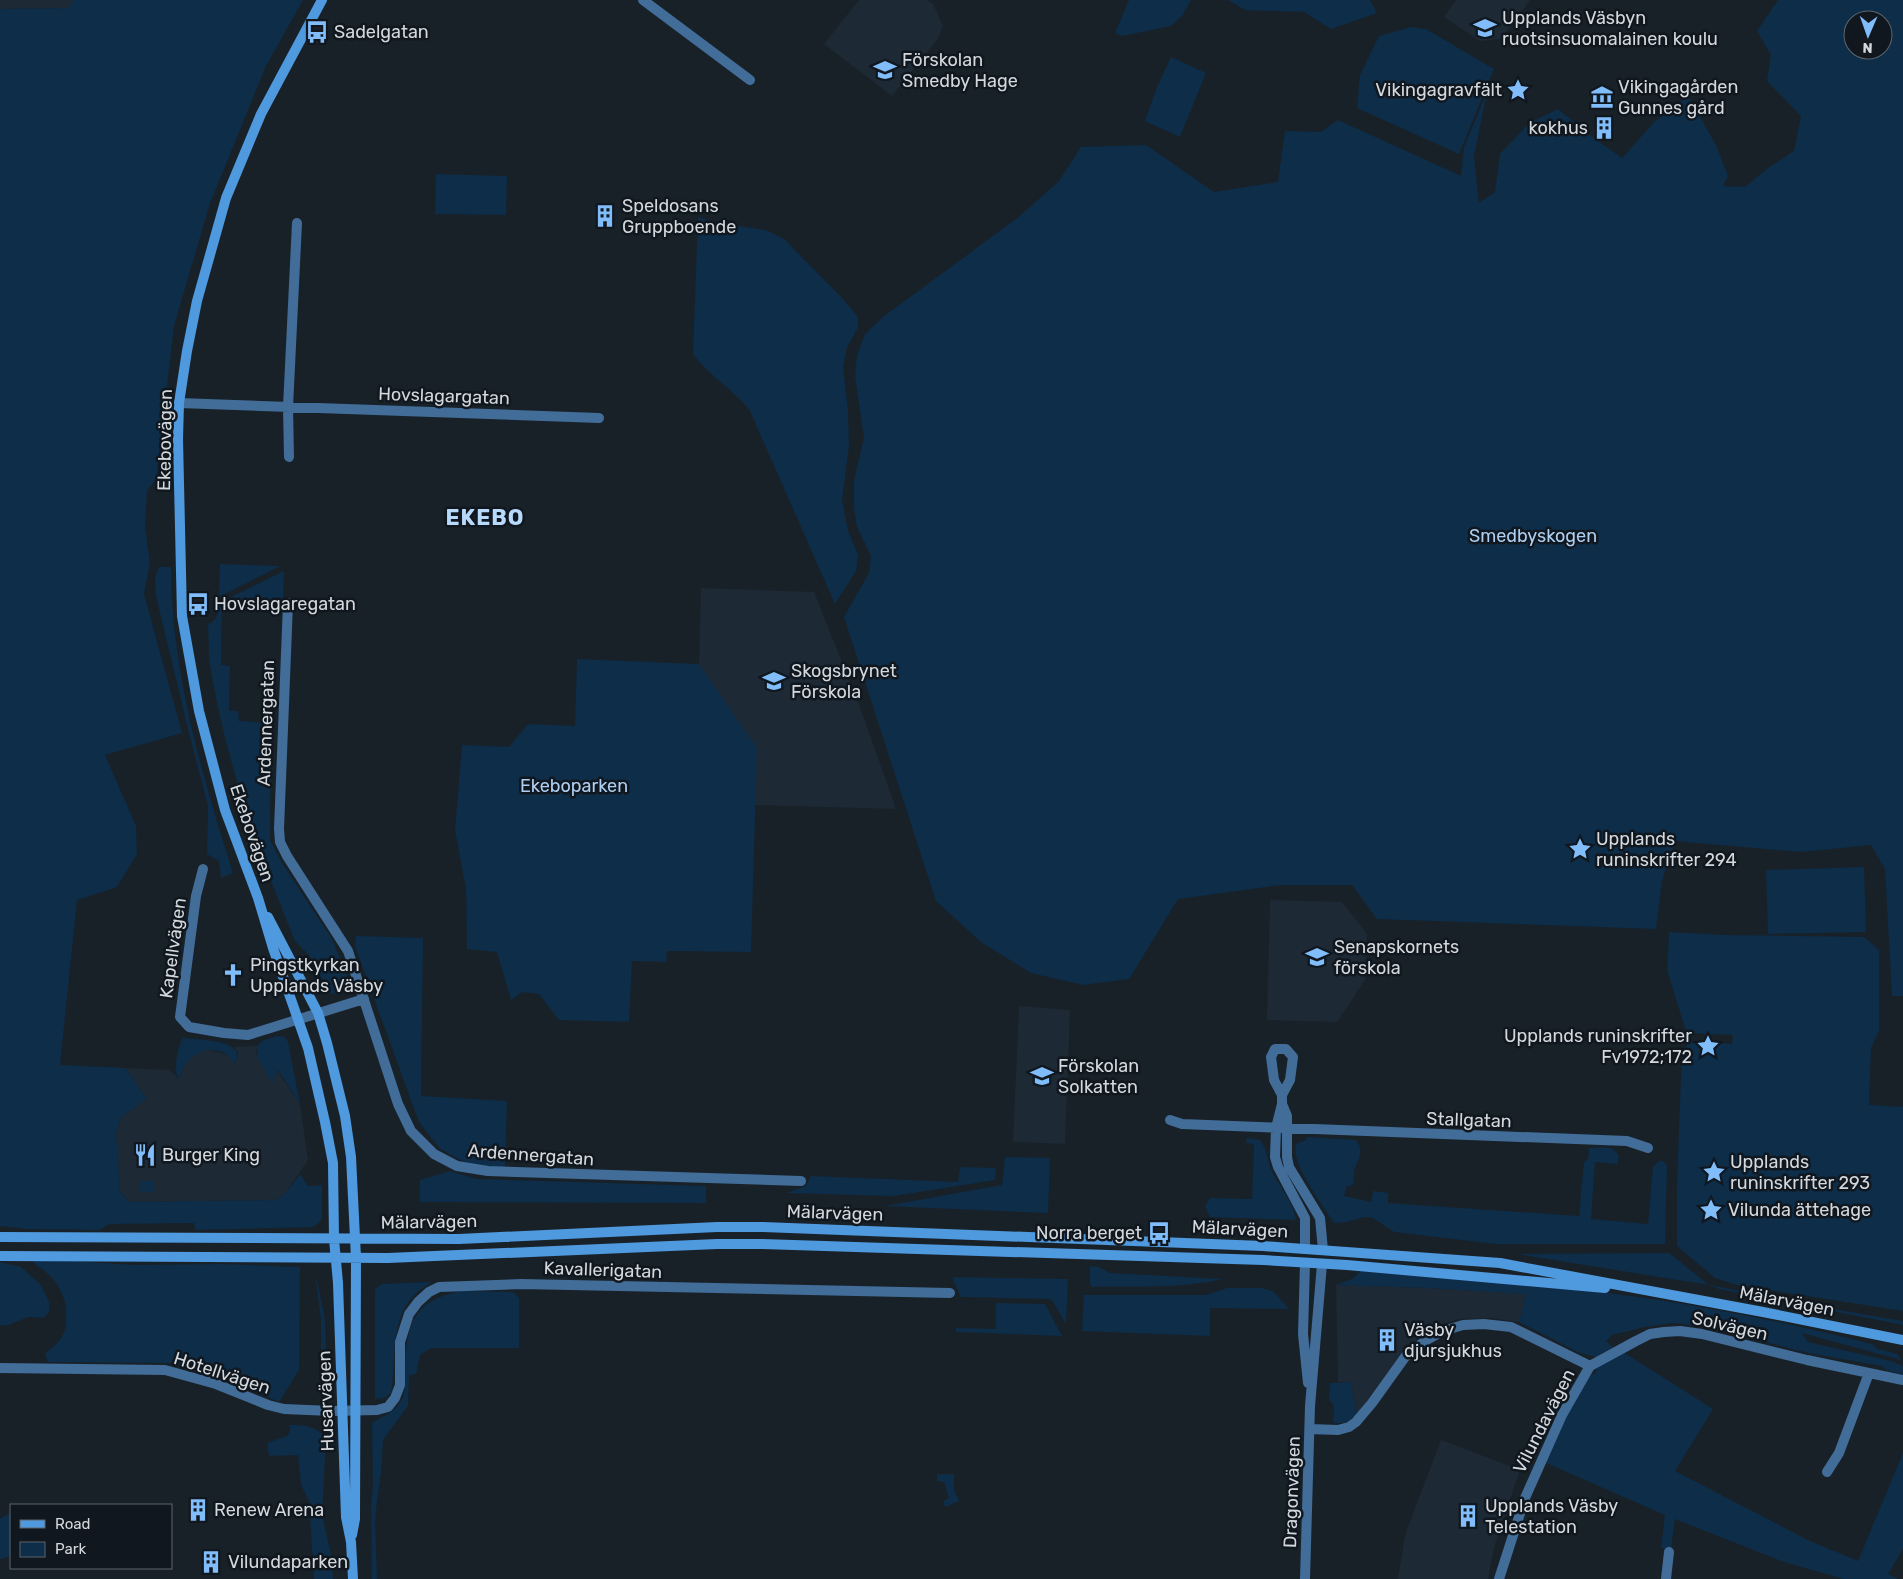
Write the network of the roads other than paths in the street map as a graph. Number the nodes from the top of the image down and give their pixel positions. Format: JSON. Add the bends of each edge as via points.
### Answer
{"nodes":[{"id":1,"x":322,"y":0,"type":"edge"},
{"id":2,"x":643,"y":0,"type":"edge"},
{"id":3,"x":750,"y":80,"type":"dead end"},
{"id":4,"x":297,"y":223,"type":"dead end"},
{"id":5,"x":179,"y":403,"type":"junction"},
{"id":6,"x":288,"y":407,"type":"junction"},
{"id":7,"x":599,"y":418,"type":"dead end"},
{"id":8,"x":289,"y":457,"type":"dead end"},
{"id":9,"x":288,"y":603,"type":"dead end"},
{"id":10,"x":203,"y":869,"type":"dead end"},
{"id":11,"x":258,"y":898,"type":"junction"},
{"id":12,"x":364,"y":999,"type":"junction"},
{"id":13,"x":318,"y":1013,"type":"junction"},
{"id":14,"x":299,"y":1019,"type":"junction"},
{"id":15,"x":1170,"y":1120,"type":"dead end"},
{"id":16,"x":1276,"y":1128,"type":"junction"},
{"id":17,"x":1288,"y":1129,"type":"junction"},
{"id":18,"x":1648,"y":1148,"type":"dead end"},
{"id":19,"x":801,"y":1181,"type":"dead end"},
{"id":20,"x":0,"y":1237,"type":"edge"},
{"id":21,"x":355,"y":1238,"type":"junction"},
{"id":22,"x":334,"y":1239,"type":"junction"},
{"id":23,"x":1305,"y":1249,"type":"junction"},
{"id":24,"x":1323,"y":1250,"type":"junction"},
{"id":25,"x":0,"y":1256,"type":"edge"},
{"id":26,"x":335,"y":1258,"type":"junction"},
{"id":27,"x":356,"y":1258,"type":"junction"},
{"id":28,"x":1305,"y":1263,"type":"junction"},
{"id":29,"x":1322,"y":1264,"type":"junction"},
{"id":30,"x":950,"y":1293,"type":"dead end"},
{"id":31,"x":1665,"y":1293,"type":"junction"},
{"id":32,"x":1903,"y":1340,"type":"edge"},
{"id":33,"x":1590,"y":1366,"type":"junction"},
{"id":34,"x":0,"y":1368,"type":"edge"},
{"id":35,"x":1869,"y":1373,"type":"junction"},
{"id":36,"x":1903,"y":1380,"type":"edge"},
{"id":37,"x":1310,"y":1406,"type":"junction"},
{"id":38,"x":354,"y":1410,"type":"junction"},
{"id":39,"x":343,"y":1411,"type":"junction"},
{"id":40,"x":1310,"y":1429,"type":"junction"},
{"id":41,"x":1827,"y":1472,"type":"dead end"},
{"id":42,"x":351,"y":1542,"type":"junction"},
{"id":43,"x":1669,"y":1552,"type":"dead end"},
{"id":44,"x":353,"y":1579,"type":"edge"},
{"id":45,"x":1305,"y":1579,"type":"edge"},
{"id":46,"x":1499,"y":1579,"type":"edge"},
{"id":47,"x":1666,"y":1579,"type":"edge"}],
"edges":[{"from":1,"to":5,"type":"main road","name":"Ekebovägen","via":[[261,114],[226,198],[197,301]]},
{"from":2,"to":3,"type":"street"},
{"from":4,"to":6,"type":"street"},
{"from":5,"to":6,"type":"street","name":"Hovslagargatan"},
{"from":5,"to":11,"type":"main road","name":"Ekebovägen","via":[[182,616],[199,712],[225,810]]},
{"from":6,"to":7,"type":"street","name":"Hovslagargatan"},
{"from":6,"to":8,"type":"street"},
{"from":9,"to":12,"type":"street","name":"Ardennergatan","via":[[280,842],[348,951]]},
{"from":10,"to":14,"type":"street","name":"Kapellvägen","via":[[196,896],[180,1017],[189,1027],[248,1035]]},
{"from":11,"to":13,"type":"main road","name":"Ekebovägen"},
{"from":11,"to":14,"type":"main road","name":"Ekebovägen"},
{"from":12,"to":13,"type":"street","name":"Kapellvägen"},
{"from":12,"to":19,"type":"street","name":"Ardennergatan","via":[[398,1104],[411,1131],[434,1154],[457,1166],[503,1172]]},
{"from":13,"to":14,"type":"street","name":"Kapellvägen"},
{"from":13,"to":21,"type":"main road","name":"Ekebovägen","via":[[345,1116],[351,1157]]},
{"from":14,"to":22,"type":"main road","name":"Ekebovägen","via":[[326,1122],[333,1163]]},
{"from":15,"to":16,"type":"street","name":"Stallgatan","via":[[1182,1124]]},
{"from":16,"to":17,"type":"street","name":"Stallgatan"},
{"from":16,"to":17,"type":"street","via":[[1282,1099]]},
{"from":16,"to":23,"type":"street","via":[[1275,1157],[1304,1218]]},
{"from":17,"to":18,"type":"street","name":"Stallgatan","via":[[1627,1141]]},
{"from":17,"to":24,"type":"street","via":[[1287,1157],[1320,1218]]},
{"from":20,"to":22,"type":"main road","name":"Mälarvägen"},
{"from":21,"to":22,"type":"main road","name":"Mälarvägen"},
{"from":21,"to":23,"type":"main road","name":"Mälarvägen","via":[[459,1239],[763,1227]]},
{"from":21,"to":27,"type":"main road","name":"Husarvägen"},
{"from":22,"to":26,"type":"main road","name":"Husarvägen"},
{"from":23,"to":24,"type":"main road","name":"Mälarvägen"},
{"from":23,"to":28,"type":"main road"},
{"from":24,"to":29,"type":"main road"},
{"from":24,"to":31,"type":"main road","name":"Mälarvägen","via":[[1500,1263]]},
{"from":25,"to":26,"type":"main road","name":"Mälarvägen"},
{"from":26,"to":27,"type":"main road","name":"Mälarvägen"},
{"from":26,"to":39,"type":"main road","name":"Husarvägen"},
{"from":27,"to":28,"type":"main road","name":"Mälarvägen","via":[[717,1244]]},
{"from":27,"to":38,"type":"main road","name":"Husarvägen"},
{"from":28,"to":29,"type":"main road","name":"Mälarvägen"},
{"from":28,"to":37,"type":"street","name":"Dragonvägen","via":[[1303,1334]]},
{"from":29,"to":31,"type":"main road","name":"Mälarvägen"},
{"from":29,"to":37,"type":"street","name":"Dragonvägen"},
{"from":30,"to":38,"type":"street","name":"Kavallerigatan","via":[[533,1284],[439,1287],[429,1292],[409,1314],[400,1342],[400,1385],[395,1398],[388,1406],[377,1410]]},
{"from":31,"to":32,"type":"main road","name":"Mälarvägen"},
{"from":33,"to":35,"type":"street","name":"Solvägen","via":[[1650,1334],[1680,1331]]},
{"from":33,"to":40,"type":"street","name":"Vilundavägen","via":[[1511,1327],[1463,1325],[1443,1331],[1405,1357],[1349,1427]]},
{"from":33,"to":46,"type":"street","name":"Vilundavägen","via":[[1541,1459]]},
{"from":34,"to":39,"type":"street","name":"Hotellvägen","via":[[165,1370],[216,1384],[284,1409]]},
{"from":35,"to":36,"type":"street","name":"Solvägen"},
{"from":35,"to":41,"type":"street","via":[[1839,1453]]},
{"from":37,"to":40,"type":"street","name":"Dragonvägen"},
{"from":38,"to":39,"type":"street","name":"Kavallerigatan"},
{"from":38,"to":42,"type":"main road","name":"Husarvägen"},
{"from":39,"to":42,"type":"main road","name":"Husarvägen","via":[[346,1517]]},
{"from":40,"to":45,"type":"street","name":"Dragonvägen"},
{"from":42,"to":44,"type":"main road","name":"Husarvägen"},
{"from":43,"to":47,"type":"street"}]}
